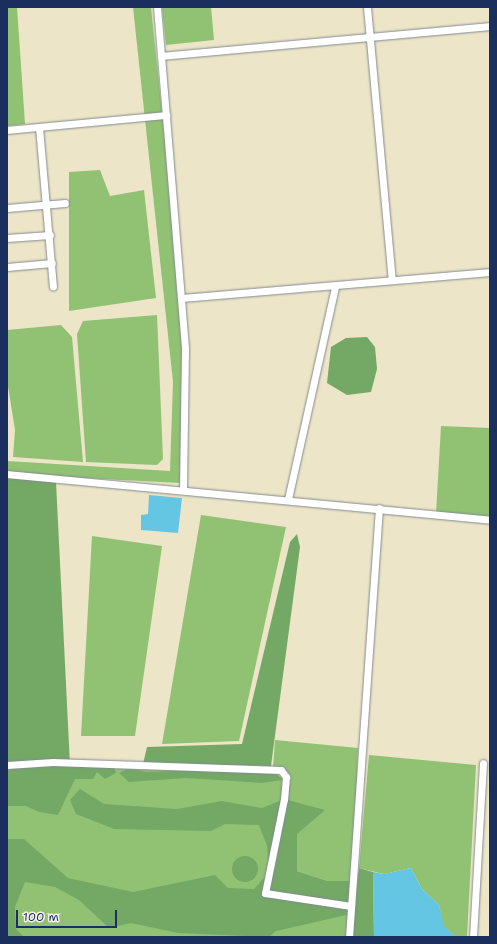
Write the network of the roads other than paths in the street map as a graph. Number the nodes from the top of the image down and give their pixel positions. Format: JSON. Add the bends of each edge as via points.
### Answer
{"nodes":[{"id":1,"x":157,"y":7,"type":"edge"},
{"id":2,"x":367,"y":7,"type":"edge"},
{"id":3,"x":490,"y":26,"type":"edge"},
{"id":4,"x":369,"y":37,"type":"junction"},
{"id":5,"x":161,"y":56,"type":"junction"},
{"id":6,"x":166,"y":115,"type":"junction"},
{"id":7,"x":39,"y":127,"type":"junction"},
{"id":8,"x":7,"y":130,"type":"edge"},
{"id":9,"x":65,"y":202,"type":"dead end"},
{"id":10,"x":47,"y":204,"type":"junction"},
{"id":11,"x":7,"y":208,"type":"edge"},
{"id":12,"x":50,"y":235,"type":"junction"},
{"id":13,"x":7,"y":238,"type":"edge"},
{"id":14,"x":52,"y":263,"type":"junction"},
{"id":15,"x":7,"y":267,"type":"edge"},
{"id":16,"x":490,"y":272,"type":"edge"},
{"id":17,"x":392,"y":280,"type":"junction"},
{"id":18,"x":54,"y":286,"type":"dead end"},
{"id":19,"x":336,"y":287,"type":"junction"},
{"id":20,"x":182,"y":298,"type":"junction"},
{"id":21,"x":7,"y":474,"type":"edge"},
{"id":22,"x":183,"y":490,"type":"junction"},
{"id":23,"x":288,"y":499,"type":"junction"},
{"id":24,"x":379,"y":508,"type":"junction"},
{"id":25,"x":490,"y":520,"type":"edge"},
{"id":26,"x":483,"y":763,"type":"dead end"},
{"id":27,"x":7,"y":765,"type":"edge"},
{"id":28,"x":351,"y":906,"type":"junction"},
{"id":29,"x":349,"y":937,"type":"edge"},
{"id":30,"x":473,"y":937,"type":"edge"}],
"edges":[{"from":1,"to":5,"type":"street"},
{"from":2,"to":4,"type":"street"},
{"from":3,"to":4,"type":"street"},
{"from":4,"to":5,"type":"street"},
{"from":4,"to":17,"type":"street"},
{"from":5,"to":6,"type":"street"},
{"from":6,"to":7,"type":"street"},
{"from":6,"to":20,"type":"street"},
{"from":7,"to":8,"type":"street"},
{"from":7,"to":10,"type":"street"},
{"from":9,"to":10,"type":"street"},
{"from":10,"to":11,"type":"street"},
{"from":10,"to":12,"type":"street"},
{"from":12,"to":13,"type":"street"},
{"from":12,"to":14,"type":"street"},
{"from":14,"to":15,"type":"street"},
{"from":14,"to":18,"type":"street"},
{"from":16,"to":17,"type":"street"},
{"from":17,"to":19,"type":"street"},
{"from":19,"to":20,"type":"street"},
{"from":19,"to":23,"type":"street"},
{"from":20,"to":22,"type":"street"},
{"from":21,"to":22,"type":"street"},
{"from":22,"to":23,"type":"street"},
{"from":23,"to":24,"type":"street"},
{"from":24,"to":25,"type":"street"},
{"from":24,"to":28,"type":"street"},
{"from":26,"to":30,"type":"street"},
{"from":27,"to":28,"type":"street","via":[[54,762],[281,770],[286,777],[284,799],[265,893]]},
{"from":28,"to":29,"type":"street"}]}
